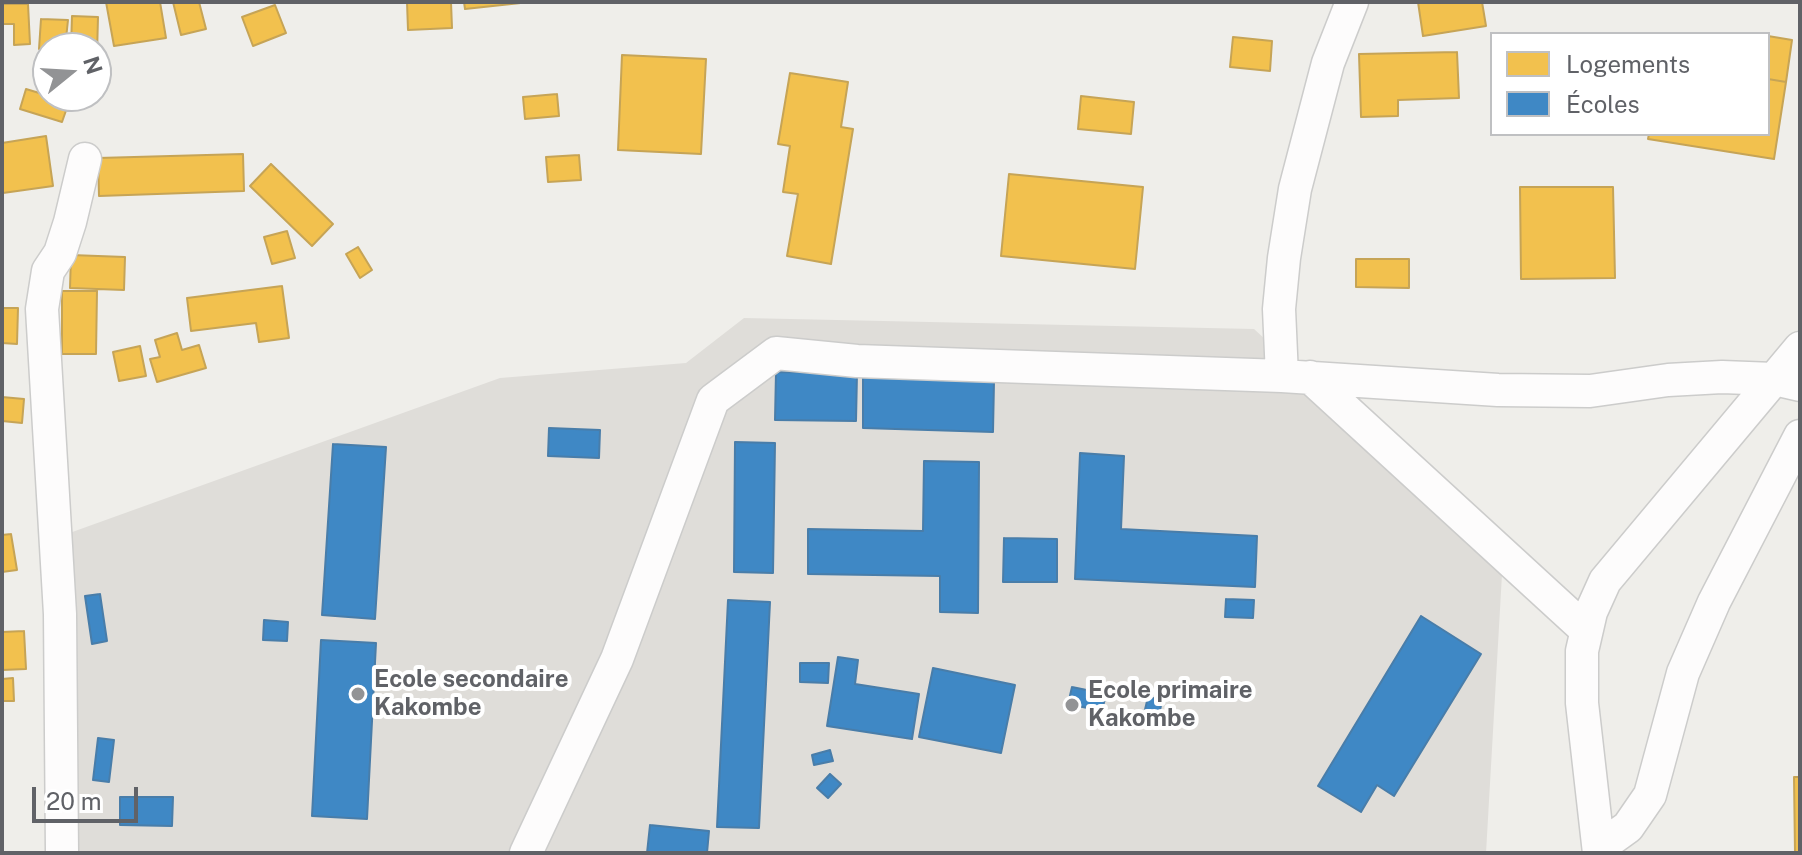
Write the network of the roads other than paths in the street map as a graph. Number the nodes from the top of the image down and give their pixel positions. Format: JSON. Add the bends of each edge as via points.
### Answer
{"nodes":[{"id":1,"x":1352,"y":2,"type":"edge"},
{"id":2,"x":85,"y":159,"type":"dead end"},
{"id":3,"x":1800,"y":348,"type":"edge"},
{"id":4,"x":1296,"y":376,"type":"junction"},
{"id":5,"x":1787,"y":382,"type":"edge"},
{"id":6,"x":1800,"y":436,"type":"edge"},
{"id":7,"x":1586,"y":630,"type":"junction"},
{"id":8,"x":1599,"y":850,"type":"edge"},
{"id":9,"x":62,"y":853,"type":"edge"},
{"id":10,"x":526,"y":853,"type":"edge"}],
"edges":[{"from":1,"to":4,"type":"street","via":[[1328,63],[1295,189],[1284,258],[1279,309]]},
{"from":2,"to":9,"type":"street","via":[[60,253],[48,271],[42,309],[60,614]]},
{"from":3,"to":5,"type":"street"},
{"from":4,"to":5,"type":"street","via":[[1498,390],[1590,391],[1709,378]]},
{"from":4,"to":7,"type":"street"},
{"from":4,"to":10,"type":"street","via":[[857,361],[776,353],[713,400],[617,659]]},
{"from":5,"to":7,"type":"street","via":[[1605,581]]},
{"from":6,"to":8,"type":"street","via":[[1683,673],[1650,795],[1628,827]]},
{"from":7,"to":8,"type":"street","via":[[1582,703]]}]}
